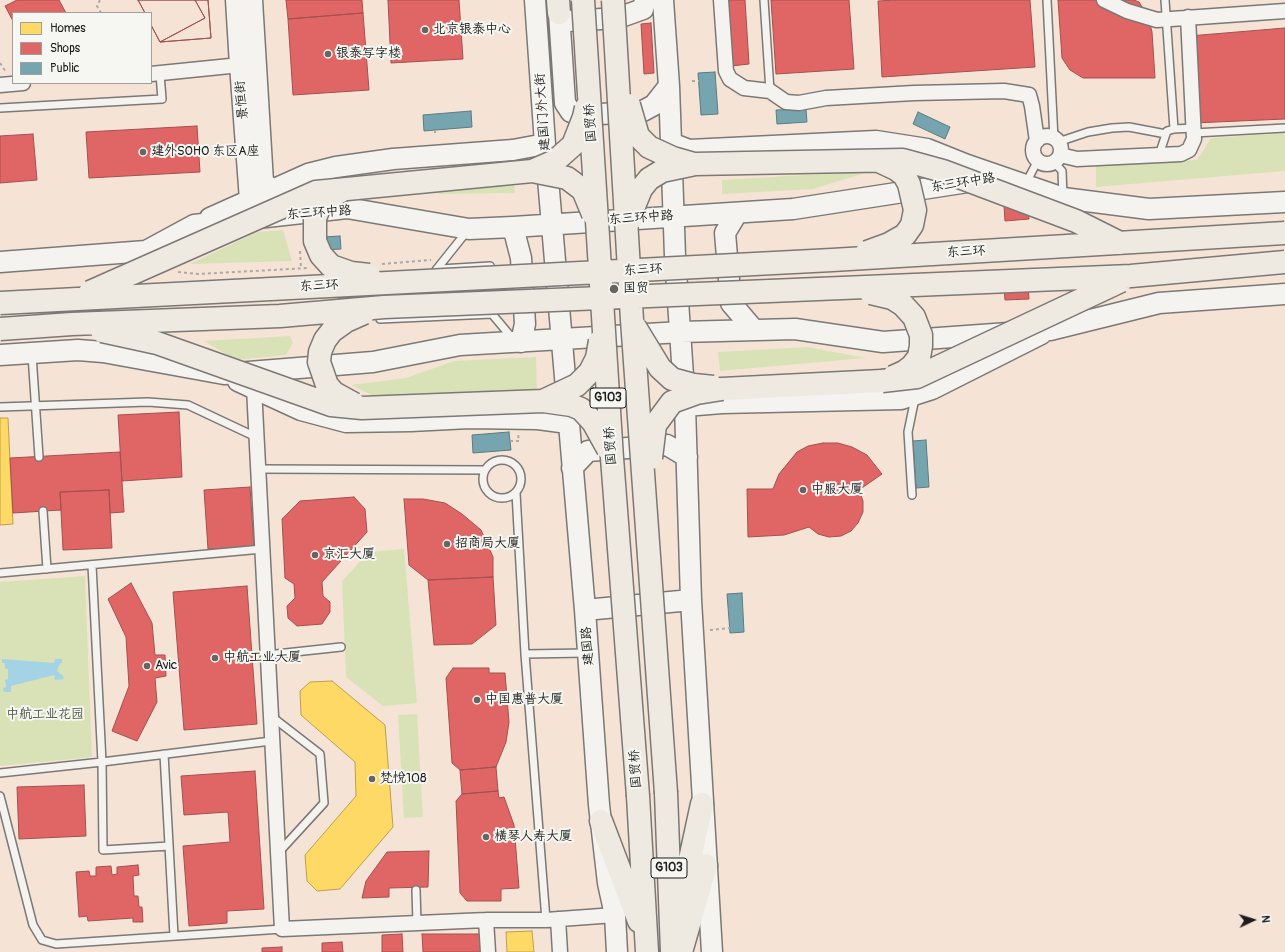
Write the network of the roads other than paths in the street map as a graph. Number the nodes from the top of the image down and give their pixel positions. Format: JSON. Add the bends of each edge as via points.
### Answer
{"nodes":[{"id":1,"x":236,"y":0,"type":"edge"},
{"id":2,"x":252,"y":0,"type":"edge"},
{"id":3,"x":535,"y":0,"type":"edge"},
{"id":4,"x":583,"y":0,"type":"edge"},
{"id":5,"x":613,"y":0,"type":"edge"},
{"id":6,"x":645,"y":0,"type":"edge"},
{"id":7,"x":662,"y":0,"type":"edge"},
{"id":8,"x":721,"y":0,"type":"edge"},
{"id":9,"x":764,"y":0,"type":"edge"},
{"id":10,"x":1047,"y":0,"type":"edge"},
{"id":11,"x":1104,"y":0,"type":"edge"},
{"id":12,"x":1165,"y":0,"type":"edge"},
{"id":13,"x":556,"y":4,"type":"edge"},
{"id":14,"x":1285,"y":11,"type":"edge"},
{"id":15,"x":1188,"y":17,"type":"junction"},
{"id":16,"x":1166,"y":19,"type":"junction"},
{"id":17,"x":240,"y":65,"type":"junction"},
{"id":18,"x":618,"y":66,"type":"junction"},
{"id":19,"x":156,"y":74,"type":"edge"},
{"id":20,"x":669,"y":86,"type":"junction"},
{"id":21,"x":589,"y":87,"type":"junction"},
{"id":22,"x":770,"y":91,"type":"junction"},
{"id":23,"x":0,"y":108,"type":"edge"},
{"id":24,"x":1285,"y":128,"type":"edge"},
{"id":25,"x":1174,"y":129,"type":"junction"},
{"id":26,"x":1193,"y":131,"type":"junction"},
{"id":27,"x":1166,"y":134,"type":"junction"},
{"id":28,"x":1037,"y":141,"type":"junction"},
{"id":29,"x":670,"y":143,"type":"junction"},
{"id":30,"x":544,"y":144,"type":"junction"},
{"id":31,"x":1057,"y":150,"type":"junction"},
{"id":32,"x":1160,"y":155,"type":"junction"},
{"id":33,"x":874,"y":160,"type":"junction"},
{"id":34,"x":1038,"y":160,"type":"junction"},
{"id":35,"x":695,"y":164,"type":"junction"},
{"id":36,"x":532,"y":171,"type":"junction"},
{"id":37,"x":1000,"y":177,"type":"junction"},
{"id":38,"x":1025,"y":186,"type":"junction"},
{"id":39,"x":347,"y":189,"type":"junction"},
{"id":40,"x":272,"y":190,"type":"junction"},
{"id":41,"x":1063,"y":198,"type":"junction"},
{"id":42,"x":250,"y":200,"type":"junction"},
{"id":43,"x":1285,"y":202,"type":"edge"},
{"id":44,"x":737,"y":213,"type":"junction"},
{"id":45,"x":674,"y":216,"type":"junction"},
{"id":46,"x":552,"y":224,"type":"junction"},
{"id":47,"x":194,"y":225,"type":"junction"},
{"id":48,"x":513,"y":227,"type":"junction"},
{"id":49,"x":469,"y":229,"type":"junction"},
{"id":50,"x":1285,"y":233,"type":"edge"},
{"id":51,"x":598,"y":236,"type":"junction"},
{"id":52,"x":628,"y":238,"type":"junction"},
{"id":53,"x":1121,"y":243,"type":"junction"},
{"id":54,"x":832,"y":260,"type":"junction"},
{"id":55,"x":0,"y":262,"type":"edge"},
{"id":56,"x":1285,"y":262,"type":"edge"},
{"id":57,"x":379,"y":274,"type":"dead end"},
{"id":58,"x":1131,"y":276,"type":"junction"},
{"id":59,"x":409,"y":281,"type":"junction"},
{"id":60,"x":834,"y":290,"type":"junction"},
{"id":61,"x":1285,"y":294,"type":"edge"},
{"id":62,"x":74,"y":299,"type":"junction"},
{"id":63,"x":0,"y":304,"type":"edge"},
{"id":64,"x":384,"y":308,"type":"junction"},
{"id":65,"x":492,"y":314,"type":"junction"},
{"id":66,"x":632,"y":320,"type":"junction"},
{"id":67,"x":604,"y":322,"type":"junction"},
{"id":68,"x":72,"y":324,"type":"junction"},
{"id":69,"x":0,"y":329,"type":"edge"},
{"id":70,"x":754,"y":330,"type":"junction"},
{"id":71,"x":1050,"y":330,"type":"junction"},
{"id":72,"x":682,"y":332,"type":"junction"},
{"id":73,"x":561,"y":340,"type":"junction"},
{"id":74,"x":518,"y":342,"type":"junction"},
{"id":75,"x":32,"y":352,"type":"junction"},
{"id":76,"x":0,"y":355,"type":"edge"},
{"id":77,"x":224,"y":374,"type":"junction"},
{"id":78,"x":882,"y":382,"type":"junction"},
{"id":79,"x":254,"y":388,"type":"junction"},
{"id":80,"x":722,"y":389,"type":"junction"},
{"id":81,"x":913,"y":396,"type":"junction"},
{"id":82,"x":543,"y":401,"type":"junction"},
{"id":83,"x":36,"y":405,"type":"junction"},
{"id":84,"x":685,"y":406,"type":"junction"},
{"id":85,"x":0,"y":407,"type":"edge"},
{"id":86,"x":362,"y":408,"type":"junction"},
{"id":87,"x":568,"y":422,"type":"junction"},
{"id":88,"x":256,"y":437,"type":"junction"},
{"id":89,"x":39,"y":456,"type":"dead end"},
{"id":90,"x":687,"y":457,"type":"junction"},
{"id":91,"x":612,"y":458,"type":"junction"},
{"id":92,"x":572,"y":468,"type":"junction"},
{"id":93,"x":258,"y":469,"type":"junction"},
{"id":94,"x":485,"y":470,"type":"junction"},
{"id":95,"x":516,"y":493,"type":"junction"},
{"id":96,"x":912,"y":495,"type":"dead end"},
{"id":97,"x":645,"y":500,"type":"junction"},
{"id":98,"x":43,"y":511,"type":"dead end"},
{"id":99,"x":262,"y":549,"type":"junction"},
{"id":100,"x":92,"y":565,"type":"junction"},
{"id":101,"x":47,"y":569,"type":"junction"},
{"id":102,"x":0,"y":573,"type":"edge"},
{"id":103,"x":691,"y":600,"type":"junction"},
{"id":104,"x":585,"y":610,"type":"junction"},
{"id":105,"x":341,"y":647,"type":"dead end"},
{"id":106,"x":588,"y":653,"type":"junction"},
{"id":107,"x":524,"y":654,"type":"junction"},
{"id":108,"x":267,"y":655,"type":"junction"},
{"id":109,"x":270,"y":715,"type":"junction"},
{"id":110,"x":271,"y":741,"type":"junction"},
{"id":111,"x":164,"y":754,"type":"junction"},
{"id":112,"x":102,"y":762,"type":"junction"},
{"id":113,"x":0,"y":773,"type":"edge"},
{"id":114,"x":0,"y":796,"type":"edge"},
{"id":115,"x":702,"y":804,"type":"junction"},
{"id":116,"x":601,"y":821,"type":"junction"},
{"id":117,"x":169,"y":846,"type":"junction"},
{"id":118,"x":278,"y":854,"type":"junction"},
{"id":119,"x":706,"y":865,"type":"junction"},
{"id":120,"x":416,"y":890,"type":"dead end"},
{"id":121,"x":615,"y":915,"type":"junction"},
{"id":122,"x":552,"y":919,"type":"junction"},
{"id":123,"x":486,"y":920,"type":"junction"},
{"id":124,"x":417,"y":922,"type":"junction"},
{"id":125,"x":282,"y":929,"type":"junction"},
{"id":126,"x":174,"y":936,"type":"junction"},
{"id":127,"x":647,"y":946,"type":"edge"},
{"id":128,"x":675,"y":949,"type":"edge"},
{"id":129,"x":488,"y":952,"type":"edge"},
{"id":130,"x":560,"y":952,"type":"edge"},
{"id":131,"x":617,"y":952,"type":"edge"},
{"id":132,"x":712,"y":952,"type":"edge"}],
"edges":[{"from":1,"to":17,"type":"street","name":"景恒街"},
{"from":2,"to":40,"type":"street","name":"景恒街","via":[[263,182]]},
{"from":3,"to":30,"type":"street","name":"建国门外大街"},
{"from":4,"to":21,"type":"highway","name":"国贸桥","number":"G103","bridge":true},
{"from":5,"to":18,"type":"highway","number":"G103","bridge":true},
{"from":6,"to":13,"type":"street","via":[[643,9],[618,18],[569,22]]},
{"from":7,"to":20,"type":"street"},
{"from":8,"to":22,"type":"street","via":[[726,71],[730,79],[744,88]]},
{"from":9,"to":22,"type":"lane"},
{"from":10,"to":31,"type":"lane"},
{"from":11,"to":16,"type":"street","via":[[1127,11],[1156,20]]},
{"from":12,"to":16,"type":"lane"},
{"from":13,"to":20,"type":"street","via":[[565,102],[571,112],[579,116],[642,112],[654,105]]},
{"from":14,"to":15,"type":"street"},
{"from":15,"to":16,"type":"street"},
{"from":15,"to":26,"type":"street"},
{"from":16,"to":25,"type":"lane"},
{"from":17,"to":19,"type":"street"},
{"from":17,"to":42,"type":"street","name":"景恒街"},
{"from":18,"to":35,"type":"highway","bridge":true,"via":[[638,136],[658,152]]},
{"from":18,"to":52,"type":"highway","number":"G103","bridge":true},
{"from":19,"to":23,"type":"lane","via":[[162,99]]},
{"from":20,"to":29,"type":"street"},
{"from":21,"to":36,"type":"highway","bridge":true,"via":[[584,117],[574,145],[555,161]]},
{"from":21,"to":51,"type":"highway","name":"国贸桥","number":"G103","bridge":true},
{"from":22,"to":28,"type":"street","via":[[786,102],[799,103],[826,98],[914,93],[1004,91],[1029,95]]},
{"from":24,"to":26,"type":"lane"},
{"from":25,"to":26,"type":"lane"},
{"from":25,"to":27,"type":"lane"},
{"from":26,"to":32,"type":"street","via":[[1194,139],[1189,150],[1181,154]]},
{"from":27,"to":31,"type":"lane","via":[[1130,127],[1112,128],[1088,132]]},
{"from":27,"to":32,"type":"lane"},
{"from":28,"to":31,"type":"street","via":[[1045,137]]},
{"from":28,"to":34,"type":"street","via":[[1034,144],[1034,153]]},
{"from":29,"to":37,"type":"street","via":[[689,150],[876,141],[899,143],[927,149]]},
{"from":29,"to":45,"type":"street"},
{"from":30,"to":40,"type":"street","via":[[513,150],[393,159],[336,167],[308,174]]},
{"from":30,"to":46,"type":"street","name":"建国门外大街"},
{"from":31,"to":32,"type":"street","via":[[1077,159]]},
{"from":31,"to":34,"type":"street","via":[[1046,164]]},
{"from":31,"to":41,"type":"lane","via":[[1062,171]]},
{"from":33,"to":35,"type":"highway","bridge":true},
{"from":33,"to":53,"type":"highway","bridge":true,"via":[[903,160],[943,172],[1076,221]]},
{"from":33,"to":54,"type":"highway","bridge":true,"via":[[904,175],[909,184],[915,210],[912,224],[906,235],[889,244],[873,251]]},
{"from":34,"to":38,"type":"lane"},
{"from":35,"to":52,"type":"highway","bridge":true,"via":[[662,171],[649,179],[632,211]]},
{"from":36,"to":39,"type":"highway","bridge":true},
{"from":36,"to":51,"type":"highway","bridge":true,"via":[[568,178],[583,190],[591,208]]},
{"from":37,"to":38,"type":"street","name":"东三环中路"},
{"from":37,"to":44,"type":"street","name":"东三环中路","via":[[794,209]]},
{"from":38,"to":41,"type":"street","name":"东三环中路"},
{"from":39,"to":59,"type":"highway","bridge":true,"via":[[327,199],[320,206],[315,218],[315,241],[320,255],[331,266],[340,270]]},
{"from":39,"to":62,"type":"highway","bridge":true,"via":[[316,192]]},
{"from":40,"to":42,"type":"street"},
{"from":41,"to":43,"type":"street","name":"东三环中路","via":[[1149,209]]},
{"from":42,"to":47,"type":"street"},
{"from":44,"to":45,"type":"street","name":"东三环中路"},
{"from":44,"to":70,"type":"street","via":[[725,233],[730,303]]},
{"from":45,"to":46,"type":"street","name":"东三环中路"},
{"from":45,"to":72,"type":"street"},
{"from":46,"to":48,"type":"street","name":"东三环中路"},
{"from":46,"to":73,"type":"street","name":"建国门外大街"},
{"from":47,"to":49,"type":"street","name":"东三环中路","via":[[346,208]]},
{"from":47,"to":55,"type":"street","name":"东三环中路","via":[[148,260]]},
{"from":48,"to":49,"type":"street","name":"东三环中路"},
{"from":48,"to":74,"type":"street","via":[[521,258],[525,324]]},
{"from":49,"to":65,"type":"lane","via":[[432,270],[490,266]]},
{"from":50,"to":53,"type":"highway","name":"东三环","bridge":true},
{"from":51,"to":67,"type":"highway","name":"国贸桥","number":"G103","bridge":true},
{"from":52,"to":66,"type":"highway","number":"G103","bridge":true},
{"from":53,"to":54,"type":"highway","name":"东三环","bridge":true},
{"from":54,"to":59,"type":"highway","name":"东三环","bridge":true},
{"from":56,"to":58,"type":"highway","name":"东三环","bridge":true},
{"from":57,"to":65,"type":"lane","via":[[380,319]]},
{"from":58,"to":60,"type":"highway","name":"东三环","bridge":true},
{"from":58,"to":78,"type":"highway","bridge":true,"via":[[917,377]]},
{"from":59,"to":62,"type":"highway","name":"东三环","bridge":true},
{"from":60,"to":64,"type":"highway","name":"东三环","bridge":true},
{"from":60,"to":78,"type":"highway","bridge":true,"via":[[877,293],[892,298],[914,317],[921,335],[919,357],[904,372]]},
{"from":61,"to":71,"type":"street","via":[[1159,303]]},
{"from":62,"to":63,"type":"highway","name":"东三环","bridge":true},
{"from":64,"to":68,"type":"highway","name":"东三环","bridge":true,"via":[[280,316]]},
{"from":64,"to":86,"type":"highway","bridge":true,"via":[[346,321],[328,336],[320,352],[319,362],[327,385],[334,393]]},
{"from":65,"to":74,"type":"lane"},
{"from":66,"to":80,"type":"highway","bridge":true,"via":[[660,368],[672,379]]},
{"from":66,"to":97,"type":"highway","number":"G103","bridge":true},
{"from":67,"to":82,"type":"highway","bridge":true,"via":[[597,358],[590,372],[577,385]]},
{"from":67,"to":91,"type":"highway","name":"国贸桥","number":"G103","bridge":true},
{"from":68,"to":69,"type":"highway","name":"东三环","bridge":true},
{"from":68,"to":86,"type":"highway","bridge":true,"via":[[157,343],[331,405]]},
{"from":70,"to":71,"type":"street","via":[[795,328],[883,342]]},
{"from":70,"to":72,"type":"street"},
{"from":71,"to":81,"type":"street"},
{"from":72,"to":73,"type":"street"},
{"from":72,"to":84,"type":"street"},
{"from":73,"to":74,"type":"street"},
{"from":73,"to":87,"type":"street","name":"建国路"},
{"from":74,"to":77,"type":"street","via":[[460,345],[372,362]]},
{"from":75,"to":76,"type":"street"},
{"from":75,"to":77,"type":"street","via":[[103,352]]},
{"from":75,"to":83,"type":"lane"},
{"from":77,"to":79,"type":"street"},
{"from":78,"to":80,"type":"highway"},
{"from":79,"to":87,"type":"street","via":[[302,410],[346,422],[468,418]]},
{"from":79,"to":88,"type":"street"},
{"from":80,"to":97,"type":"highway","bridge":true,"via":[[697,393],[672,402],[656,425]]},
{"from":81,"to":84,"type":"street","via":[[901,399]]},
{"from":81,"to":96,"type":"lane","via":[[908,432]]},
{"from":82,"to":86,"type":"highway","bridge":true},
{"from":82,"to":91,"type":"highway","bridge":true,"via":[[581,409],[600,432]]},
{"from":83,"to":85,"type":"lane"},
{"from":83,"to":88,"type":"lane","via":[[148,402],[188,405]]},
{"from":83,"to":89,"type":"lane"},
{"from":84,"to":90,"type":"street"},
{"from":87,"to":92,"type":"street","name":"建国路"},
{"from":88,"to":93,"type":"street"},
{"from":90,"to":92,"type":"street","via":[[667,445],[588,451]]},
{"from":90,"to":103,"type":"street"},
{"from":91,"to":127,"type":"highway","name":"国贸桥","number":"G103","bridge":true},
{"from":92,"to":104,"type":"street","name":"建国路"},
{"from":93,"to":94,"type":"lane"},
{"from":93,"to":99,"type":"street"},
{"from":94,"to":95,"type":"lane","via":[[482,482],[490,495],[504,499]]},
{"from":94,"to":95,"type":"lane","via":[[494,461],[508,460],[519,469],[522,480]]},
{"from":95,"to":107,"type":"lane"},
{"from":97,"to":128,"type":"highway","number":"G103","bridge":true},
{"from":98,"to":101,"type":"lane"},
{"from":99,"to":100,"type":"lane"},
{"from":99,"to":108,"type":"street"},
{"from":100,"to":101,"type":"lane"},
{"from":100,"to":112,"type":"lane"},
{"from":101,"to":102,"type":"lane"},
{"from":103,"to":104,"type":"street"},
{"from":103,"to":115,"type":"street"},
{"from":104,"to":106,"type":"street","name":"建国路"},
{"from":105,"to":108,"type":"lane"},
{"from":106,"to":107,"type":"lane"},
{"from":106,"to":116,"type":"street","name":"建国路"},
{"from":107,"to":122,"type":"lane"},
{"from":108,"to":109,"type":"street"},
{"from":109,"to":110,"type":"street"},
{"from":109,"to":118,"type":"lane","via":[[320,754],[324,802]]},
{"from":110,"to":111,"type":"lane"},
{"from":110,"to":118,"type":"street"},
{"from":111,"to":112,"type":"lane"},
{"from":111,"to":117,"type":"lane"},
{"from":112,"to":113,"type":"lane"},
{"from":112,"to":117,"type":"lane","via":[[103,850]]},
{"from":114,"to":126,"type":"lane","via":[[33,925],[42,940],[56,944]]},
{"from":115,"to":119,"type":"street"},
{"from":115,"to":128,"type":"highway"},
{"from":116,"to":121,"type":"street","name":"建国路","via":[[608,883]]},
{"from":116,"to":127,"type":"highway"},
{"from":117,"to":126,"type":"lane"},
{"from":118,"to":125,"type":"street"},
{"from":119,"to":128,"type":"highway"},
{"from":119,"to":132,"type":"street"},
{"from":120,"to":124,"type":"lane"},
{"from":121,"to":122,"type":"street"},
{"from":121,"to":131,"type":"street","name":"建国路"},
{"from":122,"to":123,"type":"street"},
{"from":122,"to":130,"type":"street"},
{"from":123,"to":124,"type":"street"},
{"from":123,"to":129,"type":"street"},
{"from":124,"to":125,"type":"street"},
{"from":125,"to":126,"type":"lane"}]}
